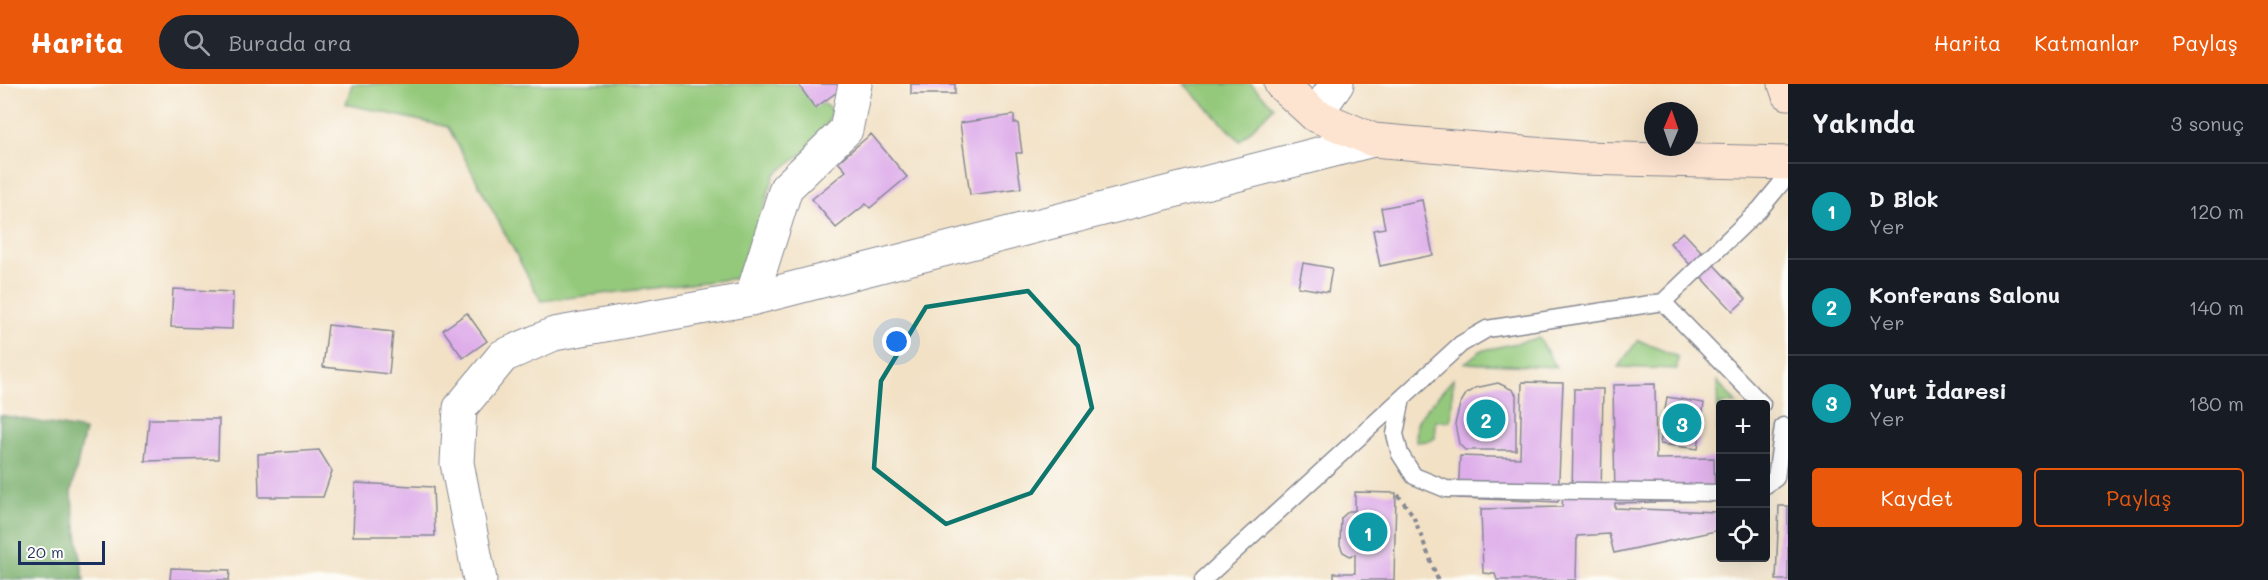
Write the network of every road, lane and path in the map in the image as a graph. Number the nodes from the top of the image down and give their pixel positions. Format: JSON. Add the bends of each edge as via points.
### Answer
{"nodes":[{"id":1,"x":855,"y":84,"type":"edge"},
{"id":2,"x":1281,"y":84,"type":"edge"},
{"id":3,"x":1337,"y":84,"type":"edge"},
{"id":4,"x":1785,"y":84,"type":"edge"},
{"id":5,"x":1788,"y":93,"type":"edge"},
{"id":6,"x":1315,"y":115,"type":"junction"},
{"id":7,"x":1373,"y":140,"type":"junction"},
{"id":8,"x":1788,"y":163,"type":"edge"},
{"id":9,"x":1788,"y":175,"type":"edge"},
{"id":10,"x":751,"y":300,"type":"junction"},
{"id":11,"x":1663,"y":302,"type":"junction"},
{"id":12,"x":1402,"y":398,"type":"junction"},
{"id":13,"x":1757,"y":400,"type":"edge"},
{"id":14,"x":1770,"y":412,"type":"edge"},
{"id":15,"x":1785,"y":429,"type":"edge"},
{"id":16,"x":1770,"y":482,"type":"edge"},
{"id":17,"x":1395,"y":490,"type":"dead end"},
{"id":18,"x":1716,"y":493,"type":"edge"},
{"id":19,"x":480,"y":580,"type":"edge"},
{"id":20,"x":1203,"y":580,"type":"edge"},
{"id":21,"x":1438,"y":580,"type":"edge"}],
"edges":[{"from":1,"to":10,"type":"street","via":[[846,130],[786,188]]},
{"from":2,"to":6,"type":"street"},
{"from":3,"to":6,"type":"street"},
{"from":4,"to":5,"type":"street"},
{"from":6,"to":7,"type":"street"},
{"from":7,"to":8,"type":"street","via":[[1581,158]]},
{"from":7,"to":10,"type":"street"},
{"from":9,"to":11,"type":"lane","via":[[1760,209]]},
{"from":10,"to":19,"type":"street","via":[[554,334],[503,356],[460,408],[457,463]]},
{"from":11,"to":12,"type":"lane","via":[[1487,329],[1461,344]]},
{"from":11,"to":13,"type":"lane"},
{"from":12,"to":18,"type":"lane","via":[[1395,434],[1400,454],[1414,476],[1446,489]]},
{"from":12,"to":20,"type":"lane"},
{"from":14,"to":15,"type":"lane"},
{"from":15,"to":16,"type":"lane","via":[[1776,478]]},
{"from":17,"to":21,"type":"path","via":[[1413,515]]}]}
